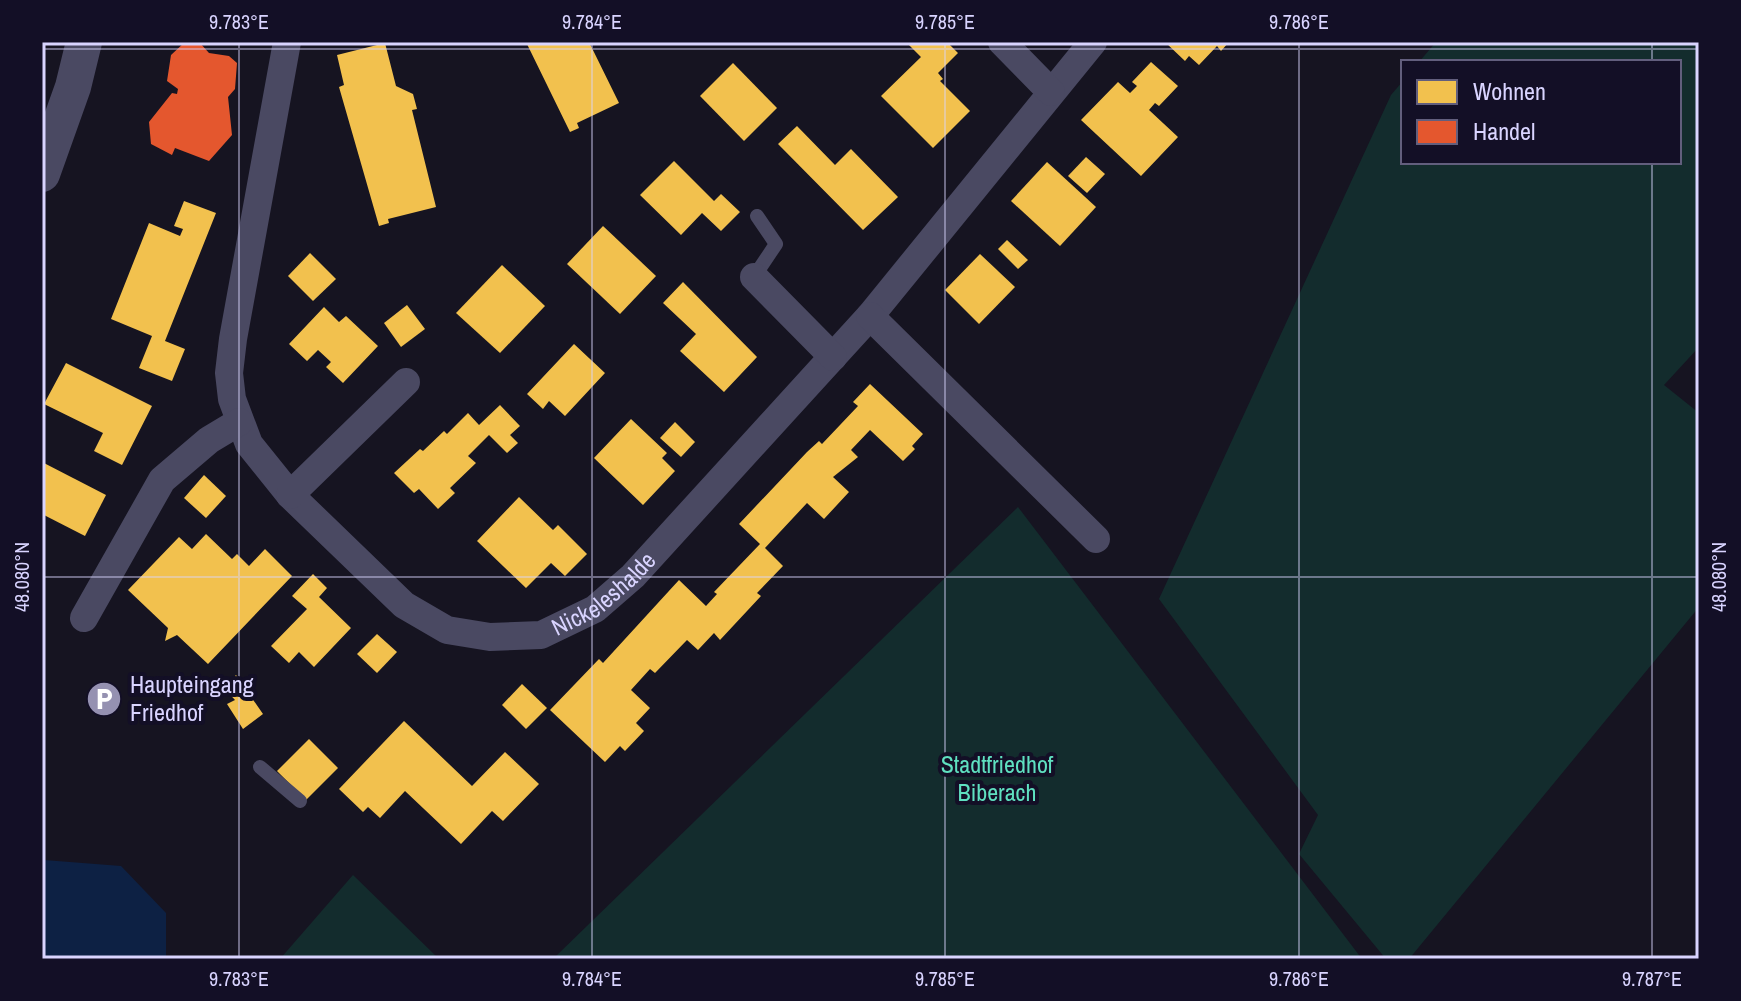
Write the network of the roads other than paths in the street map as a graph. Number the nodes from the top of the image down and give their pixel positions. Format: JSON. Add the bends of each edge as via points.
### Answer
{"nodes":[{"id":1,"x":84,"y":42,"type":"edge"},
{"id":2,"x":287,"y":42,"type":"edge"},
{"id":3,"x":1002,"y":42,"type":"edge"},
{"id":4,"x":1093,"y":42,"type":"edge"},
{"id":5,"x":1051,"y":92,"type":"junction"},
{"id":6,"x":42,"y":174,"type":"edge"},
{"id":7,"x":757,"y":216,"type":"dead end"},
{"id":8,"x":754,"y":277,"type":"joint"},
{"id":9,"x":870,"y":316,"type":"junction"},
{"id":10,"x":833,"y":357,"type":"junction"},
{"id":11,"x":406,"y":382,"type":"dead end"},
{"id":12,"x":239,"y":422,"type":"junction"},
{"id":13,"x":290,"y":495,"type":"junction"},
{"id":14,"x":1096,"y":539,"type":"dead end"},
{"id":15,"x":84,"y":618,"type":"dead end"},
{"id":16,"x":260,"y":767,"type":"dead end"},
{"id":17,"x":300,"y":801,"type":"dead end"}],
"edges":[{"from":1,"to":6,"type":"street"},
{"from":2,"to":12,"type":"street","name":"Nickeleshalde","via":[[233,339],[229,373]]},
{"from":3,"to":5,"type":"street"},
{"from":4,"to":5,"type":"street","name":"Nickeleshalde"},
{"from":5,"to":9,"type":"street","name":"Nickeleshalde"},
{"from":7,"to":8,"type":"lane","via":[[776,244]]},
{"from":8,"to":10,"type":"street"},
{"from":9,"to":10,"type":"street","name":"Nickeleshalde"},
{"from":9,"to":14,"type":"street"},
{"from":10,"to":13,"type":"street","name":"Nickeleshalde","via":[[633,576],[595,609],[541,635],[490,637],[447,630],[404,605]]},
{"from":11,"to":13,"type":"street"},
{"from":12,"to":13,"type":"street","name":"Nickeleshalde","via":[[260,462]]},
{"from":12,"to":15,"type":"street","via":[[162,480]]},
{"from":16,"to":17,"type":"lane"}]}
